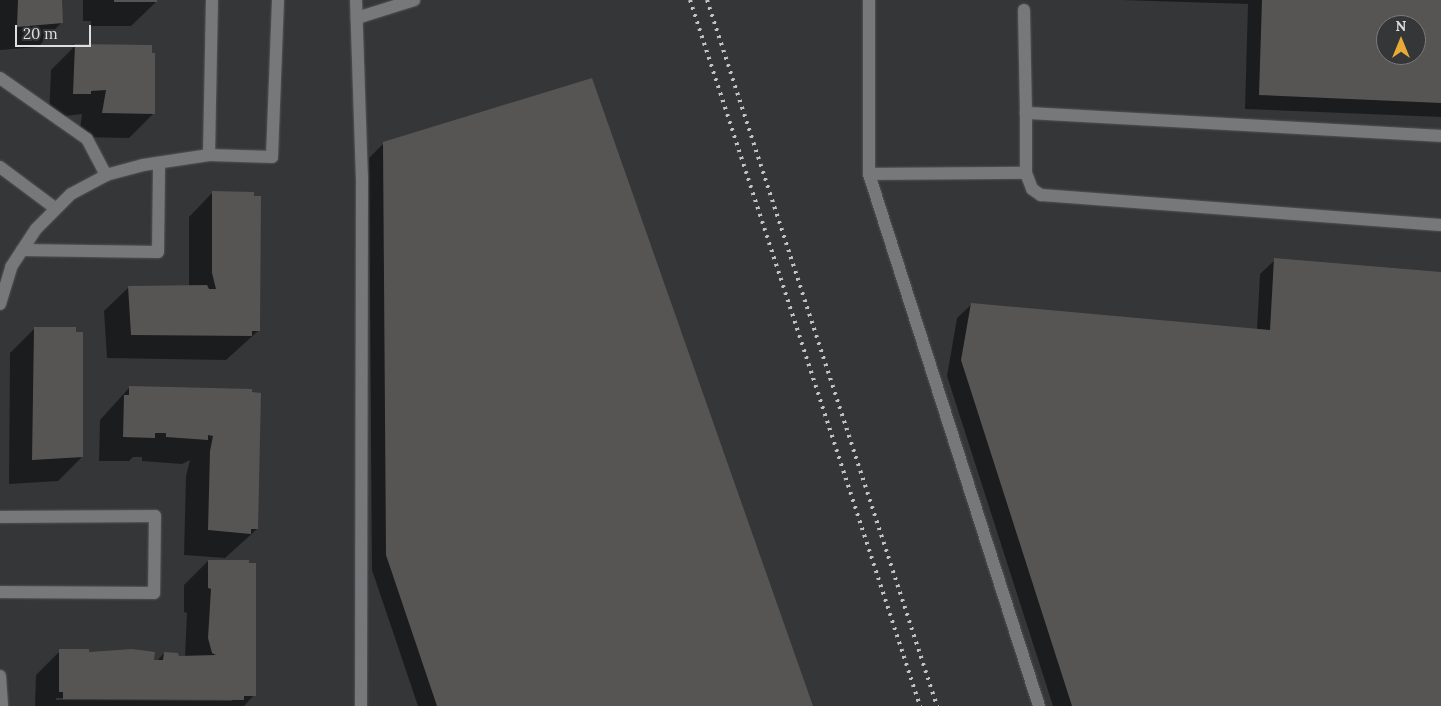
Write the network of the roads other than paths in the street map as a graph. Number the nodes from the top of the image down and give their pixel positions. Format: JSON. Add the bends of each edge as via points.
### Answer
{"nodes":[{"id":1,"x":212,"y":0,"type":"edge"},
{"id":2,"x":278,"y":0,"type":"edge"},
{"id":3,"x":356,"y":0,"type":"edge"},
{"id":4,"x":414,"y":0,"type":"edge"},
{"id":5,"x":869,"y":0,"type":"edge"},
{"id":6,"x":1024,"y":10,"type":"dead end"},
{"id":7,"x":357,"y":18,"type":"junction"},
{"id":8,"x":0,"y":78,"type":"edge"},
{"id":9,"x":1026,"y":113,"type":"junction"},
{"id":10,"x":1441,"y":136,"type":"edge"},
{"id":11,"x":209,"y":155,"type":"junction"},
{"id":12,"x":159,"y":164,"type":"junction"},
{"id":13,"x":0,"y":167,"type":"edge"},
{"id":14,"x":1026,"y":173,"type":"junction"},
{"id":15,"x":869,"y":174,"type":"junction"},
{"id":16,"x":106,"y":175,"type":"junction"},
{"id":17,"x":55,"y":208,"type":"junction"},
{"id":18,"x":1441,"y":225,"type":"edge"},
{"id":19,"x":22,"y":250,"type":"junction"},
{"id":20,"x":0,"y":304,"type":"edge"},
{"id":21,"x":0,"y":516,"type":"edge"},
{"id":22,"x":0,"y":592,"type":"edge"},
{"id":23,"x":0,"y":676,"type":"edge"},
{"id":24,"x":361,"y":705,"type":"edge"},
{"id":25,"x":2,"y":706,"type":"edge"},
{"id":26,"x":1039,"y":706,"type":"edge"}],
"edges":[{"from":1,"to":11,"type":"street"},
{"from":2,"to":11,"type":"street","via":[[272,156]]},
{"from":3,"to":7,"type":"street"},
{"from":4,"to":7,"type":"street"},
{"from":5,"to":15,"type":"street"},
{"from":6,"to":9,"type":"street"},
{"from":7,"to":24,"type":"street","via":[[362,177]]},
{"from":8,"to":16,"type":"street","via":[[87,139]]},
{"from":9,"to":10,"type":"street"},
{"from":9,"to":14,"type":"street"},
{"from":11,"to":12,"type":"street"},
{"from":12,"to":16,"type":"street","via":[[143,164]]},
{"from":12,"to":19,"type":"street","via":[[158,252]]},
{"from":13,"to":17,"type":"street"},
{"from":14,"to":15,"type":"street"},
{"from":14,"to":18,"type":"street","via":[[1032,190],[1042,194]]},
{"from":15,"to":26,"type":"street"},
{"from":16,"to":17,"type":"street","via":[[71,194]]},
{"from":17,"to":19,"type":"street"},
{"from":19,"to":20,"type":"street","via":[[11,267]]},
{"from":21,"to":22,"type":"street","via":[[155,516],[154,593]]},
{"from":23,"to":25,"type":"street"}]}
